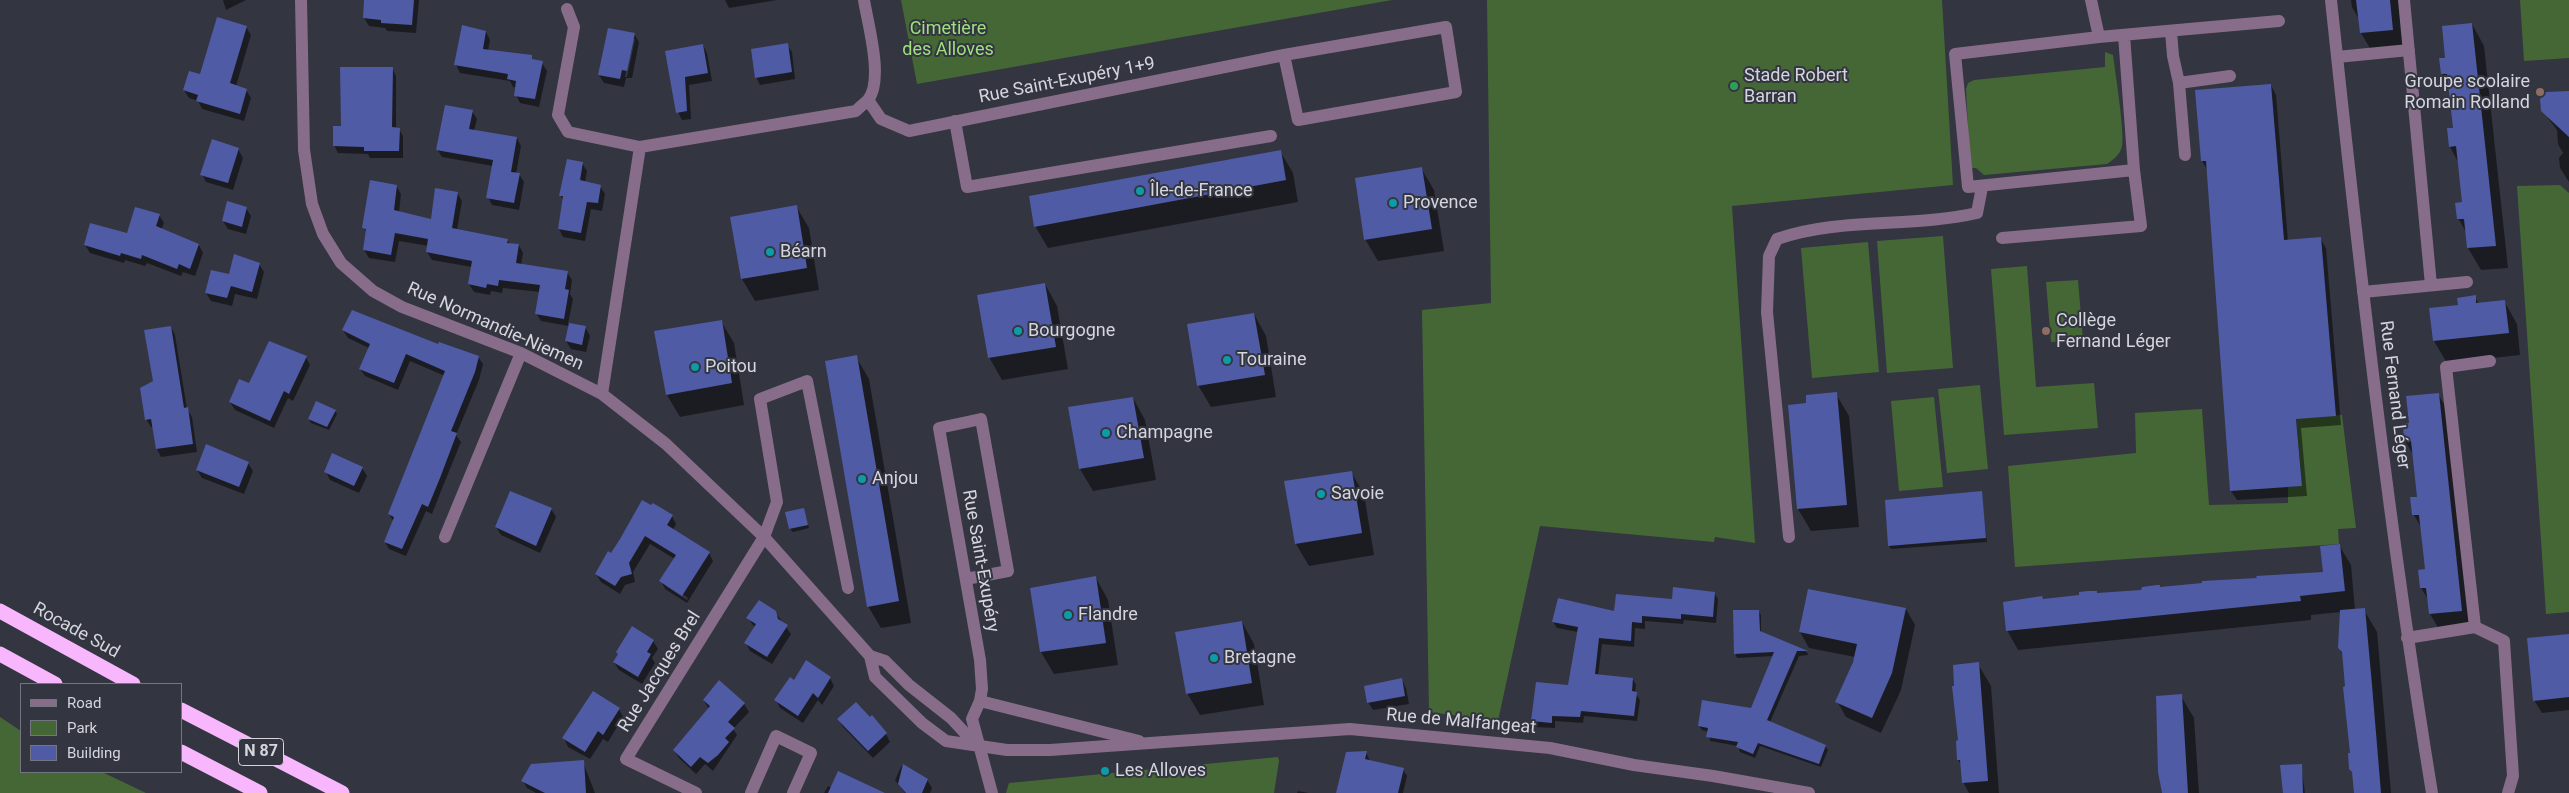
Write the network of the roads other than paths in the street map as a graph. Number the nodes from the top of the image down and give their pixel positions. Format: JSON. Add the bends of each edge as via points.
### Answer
{"nodes":[{"id":1,"x":301,"y":0,"type":"edge"},
{"id":2,"x":864,"y":0,"type":"edge"},
{"id":3,"x":2091,"y":0,"type":"edge"},
{"id":4,"x":2331,"y":0,"type":"edge"},
{"id":5,"x":2404,"y":0,"type":"edge"},
{"id":6,"x":567,"y":9,"type":"dead end"},
{"id":7,"x":2279,"y":21,"type":"dead end"},
{"id":8,"x":2171,"y":31,"type":"junction"},
{"id":9,"x":2124,"y":35,"type":"junction"},
{"id":10,"x":2098,"y":37,"type":"junction"},
{"id":11,"x":2409,"y":50,"type":"junction"},
{"id":12,"x":1284,"y":55,"type":"junction"},
{"id":13,"x":2337,"y":57,"type":"junction"},
{"id":14,"x":2230,"y":76,"type":"dead end"},
{"id":15,"x":2179,"y":84,"type":"junction"},
{"id":16,"x":868,"y":100,"type":"junction"},
{"id":17,"x":955,"y":121,"type":"junction"},
{"id":18,"x":1271,"y":136,"type":"dead end"},
{"id":19,"x":640,"y":147,"type":"junction"},
{"id":20,"x":2185,"y":155,"type":"dead end"},
{"id":21,"x":2134,"y":170,"type":"junction"},
{"id":22,"x":1982,"y":186,"type":"junction"},
{"id":23,"x":2002,"y":238,"type":"dead end"},
{"id":24,"x":2467,"y":282,"type":"dead end"},
{"id":25,"x":2431,"y":285,"type":"junction"},
{"id":26,"x":2363,"y":292,"type":"junction"},
{"id":27,"x":521,"y":353,"type":"junction"},
{"id":28,"x":2490,"y":361,"type":"dead end"},
{"id":29,"x":602,"y":394,"type":"junction"},
{"id":30,"x":445,"y":537,"type":"dead end"},
{"id":31,"x":764,"y":537,"type":"junction"},
{"id":32,"x":1789,"y":537,"type":"dead end"},
{"id":33,"x":966,"y":579,"type":"junction"},
{"id":34,"x":848,"y":588,"type":"dead end"},
{"id":35,"x":0,"y":611,"type":"edge"},
{"id":36,"x":2475,"y":627,"type":"junction"},
{"id":37,"x":2407,"y":638,"type":"junction"},
{"id":38,"x":0,"y":654,"type":"edge"},
{"id":39,"x":870,"y":656,"type":"junction"},
{"id":40,"x":53,"y":683,"type":"edge"},
{"id":41,"x":131,"y":683,"type":"edge"},
{"id":42,"x":980,"y":700,"type":"junction"},
{"id":43,"x":182,"y":711,"type":"edge"},
{"id":44,"x":1149,"y":744,"type":"junction"},
{"id":45,"x":979,"y":748,"type":"junction"},
{"id":46,"x":182,"y":753,"type":"edge"},
{"id":47,"x":1761,"y":790,"type":"edge"},
{"id":48,"x":260,"y":793,"type":"edge"},
{"id":49,"x":342,"y":793,"type":"edge"},
{"id":50,"x":696,"y":793,"type":"edge"},
{"id":51,"x":751,"y":793,"type":"edge"},
{"id":52,"x":792,"y":793,"type":"edge"},
{"id":53,"x":992,"y":793,"type":"edge"},
{"id":54,"x":1809,"y":793,"type":"edge"},
{"id":55,"x":2432,"y":793,"type":"edge"},
{"id":56,"x":2508,"y":793,"type":"edge"}],
"edges":[{"from":1,"to":27,"type":"street","name":"Rue Normandie-Niemen","via":[[304,150],[312,204],[323,234],[341,263],[373,290],[410,310]]},
{"from":2,"to":16,"type":"street","via":[[875,83]]},
{"from":3,"to":10,"type":"street"},
{"from":4,"to":13,"type":"street","name":"Rue Fernand Léger"},
{"from":5,"to":11,"type":"street"},
{"from":6,"to":19,"type":"street","via":[[574,27],[558,115],[568,132]]},
{"from":7,"to":8,"type":"street"},
{"from":8,"to":9,"type":"street"},
{"from":8,"to":15,"type":"street"},
{"from":9,"to":10,"type":"street"},
{"from":9,"to":21,"type":"street"},
{"from":10,"to":22,"type":"street","via":[[1956,54],[1968,187]]},
{"from":11,"to":13,"type":"street"},
{"from":11,"to":25,"type":"street"},
{"from":12,"to":12,"type":"street","name":"Rue Saint-Exupéry 1+9","via":[[1446,27],[1456,92],[1298,120]]},
{"from":12,"to":17,"type":"street","name":"Rue Saint-Exupéry 1+9"},
{"from":13,"to":26,"type":"street","name":"Rue Fernand Léger"},
{"from":14,"to":15,"type":"street"},
{"from":15,"to":20,"type":"street"},
{"from":16,"to":17,"type":"street","name":"Rue Saint-Exupéry 1+9","via":[[881,119],[909,131]]},
{"from":16,"to":19,"type":"street","via":[[856,111],[837,115]]},
{"from":17,"to":18,"type":"street","via":[[967,187]]},
{"from":19,"to":29,"type":"street"},
{"from":21,"to":22,"type":"street"},
{"from":21,"to":23,"type":"street","via":[[2141,226]]},
{"from":22,"to":32,"type":"street","via":[[1977,213],[1949,219],[1803,230],[1776,239],[1769,256],[1767,312]]},
{"from":24,"to":25,"type":"street"},
{"from":25,"to":26,"type":"street"},
{"from":26,"to":37,"type":"street","name":"Rue Fernand Léger"},
{"from":27,"to":29,"type":"street","name":"Rue Normandie-Niemen"},
{"from":27,"to":30,"type":"street"},
{"from":28,"to":36,"type":"street","via":[[2446,367]]},
{"from":29,"to":31,"type":"street","name":"Rue Normandie-Niemen","via":[[666,444]]},
{"from":31,"to":34,"type":"street","via":[[776,502],[760,399],[807,381]]},
{"from":31,"to":39,"type":"street","name":"Rue Normandie-Niemen"},
{"from":31,"to":50,"type":"street","name":"Rue Jacques Brel","via":[[626,758]]},
{"from":33,"to":33,"type":"street","name":"Rue Saint-Exupéry","via":[[939,428],[981,419],[1008,570]]},
{"from":33,"to":42,"type":"street","name":"Rue Saint-Exupéry","via":[[980,660]]},
{"from":35,"to":41,"type":"highway","name":"Rocade Sud"},
{"from":36,"to":37,"type":"street"},
{"from":36,"to":56,"type":"street","via":[[2504,641],[2513,776]]},
{"from":37,"to":55,"type":"street","name":"Rue Fernand Léger"},
{"from":38,"to":40,"type":"highway"},
{"from":39,"to":45,"type":"street","name":"Rue Normandie-Niemen","via":[[885,661],[951,718]]},
{"from":39,"to":45,"type":"street","name":"Rue Normandie-Niemen","via":[[875,677],[922,723],[946,741]]},
{"from":42,"to":44,"type":"street","name":"Rue de Malfangeat"},
{"from":42,"to":45,"type":"street","name":"Rue Saint-Exupéry","via":[[972,720]]},
{"from":43,"to":49,"type":"highway","number":"N 87"},
{"from":44,"to":45,"type":"street","name":"Rue de Malfangeat","via":[[1018,751]]},
{"from":44,"to":47,"type":"street","name":"Rue de Malfangeat","via":[[1350,729],[1550,748],[1634,766],[1713,776]]},
{"from":45,"to":53,"type":"street","name":"Rue Saint-Exupéry"},
{"from":46,"to":48,"type":"highway","number":"N 87"},
{"from":47,"to":54,"type":"street","name":"Rue de Malfangeat"},
{"from":51,"to":52,"type":"street","via":[[776,736],[811,753]]}]}
